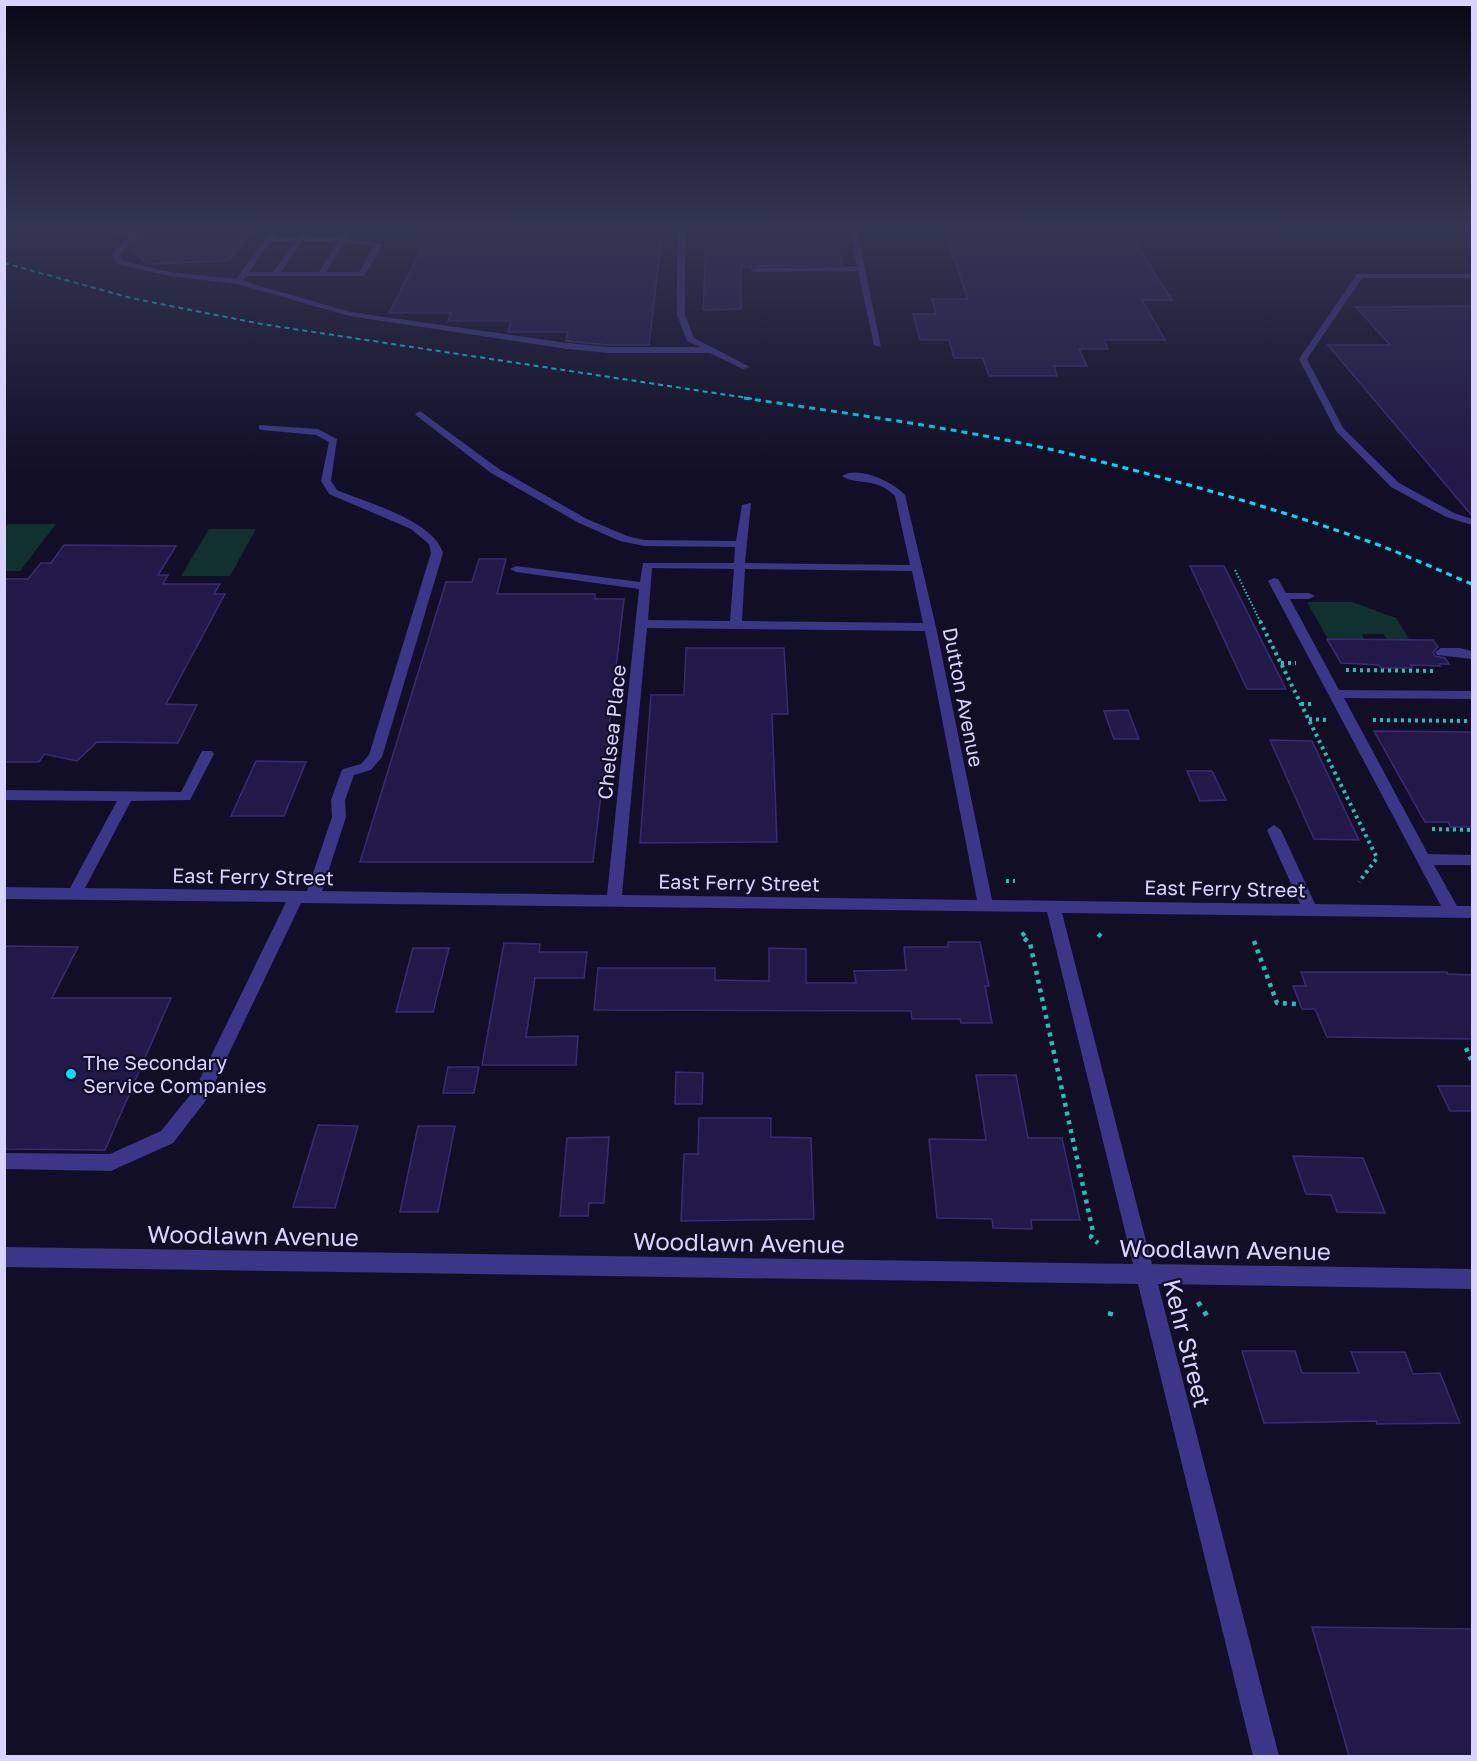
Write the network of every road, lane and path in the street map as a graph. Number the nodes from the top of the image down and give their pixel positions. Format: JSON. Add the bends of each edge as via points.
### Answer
{"nodes":[{"id":1,"x":329,"y":307,"type":"edge"},
{"id":2,"x":681,"y":307,"type":"edge"},
{"id":3,"x":870,"y":307,"type":"edge"},
{"id":4,"x":1339,"y":307,"type":"edge"},
{"id":5,"x":878,"y":345,"type":"dead end"},
{"id":6,"x":713,"y":350,"type":"junction"},
{"id":7,"x":746,"y":367,"type":"dead end"},
{"id":8,"x":420,"y":414,"type":"dead end"},
{"id":9,"x":262,"y":427,"type":"dead end"},
{"id":10,"x":847,"y":476,"type":"dead end"},
{"id":11,"x":747,"y":505,"type":"dead end"},
{"id":12,"x":1473,"y":522,"type":"edge"},
{"id":13,"x":741,"y":544,"type":"junction"},
{"id":14,"x":738,"y":566,"type":"junction"},
{"id":15,"x":916,"y":568,"type":"junction"},
{"id":16,"x":516,"y":569,"type":"dead end"},
{"id":17,"x":1234,"y":570,"type":"dead end"},
{"id":18,"x":1274,"y":581,"type":"dead end"},
{"id":19,"x":645,"y":586,"type":"junction"},
{"id":20,"x":1282,"y":596,"type":"junction"},
{"id":21,"x":1309,"y":596,"type":"dead end"},
{"id":22,"x":641,"y":624,"type":"junction"},
{"id":23,"x":736,"y":625,"type":"junction"},
{"id":24,"x":930,"y":627,"type":"junction"},
{"id":25,"x":1441,"y":652,"type":"dead end"},
{"id":26,"x":1473,"y":655,"type":"edge"},
{"id":27,"x":1339,"y":670,"type":"dead end"},
{"id":28,"x":1437,"y":671,"type":"dead end"},
{"id":29,"x":1335,"y":694,"type":"junction"},
{"id":30,"x":1473,"y":695,"type":"edge"},
{"id":31,"x":1309,"y":719,"type":"junction"},
{"id":32,"x":1333,"y":720,"type":"dead end"},
{"id":33,"x":1366,"y":720,"type":"dead end"},
{"id":34,"x":1473,"y":721,"type":"edge"},
{"id":35,"x":207,"y":754,"type":"dead end"},
{"id":36,"x":4,"y":795,"type":"edge"},
{"id":37,"x":127,"y":796,"type":"junction"},
{"id":38,"x":1426,"y":829,"type":"dead end"},
{"id":39,"x":1275,"y":830,"type":"dead end"},
{"id":40,"x":1473,"y":830,"type":"edge"},
{"id":41,"x":1424,"y":859,"type":"junction"},
{"id":42,"x":1473,"y":860,"type":"edge"},
{"id":43,"x":1006,"y":881,"type":"dead end"},
{"id":44,"x":1015,"y":881,"type":"dead end"},
{"id":45,"x":1359,"y":882,"type":"dead end"},
{"id":46,"x":4,"y":894,"type":"edge"},
{"id":47,"x":74,"y":894,"type":"junction"},
{"id":48,"x":304,"y":898,"type":"junction"},
{"id":49,"x":614,"y":902,"type":"junction"},
{"id":50,"x":986,"y":906,"type":"junction"},
{"id":51,"x":1053,"y":907,"type":"junction"},
{"id":52,"x":1310,"y":910,"type":"junction"},
{"id":53,"x":1452,"y":911,"type":"junction"},
{"id":54,"x":1473,"y":912,"type":"edge"},
{"id":55,"x":1098,"y":934,"type":"dead end"},
{"id":56,"x":1023,"y":935,"type":"dead end"},
{"id":57,"x":1104,"y":939,"type":"dead end"},
{"id":58,"x":1254,"y":940,"type":"dead end"},
{"id":59,"x":1296,"y":1004,"type":"dead end"},
{"id":60,"x":1466,"y":1048,"type":"dead end"},
{"id":61,"x":1473,"y":1062,"type":"edge"},
{"id":62,"x":4,"y":1161,"type":"edge"},
{"id":63,"x":1098,"y":1243,"type":"dead end"},
{"id":64,"x":4,"y":1257,"type":"edge"},
{"id":65,"x":1144,"y":1274,"type":"junction"},
{"id":66,"x":1473,"y":1279,"type":"edge"},
{"id":67,"x":1198,"y":1302,"type":"dead end"},
{"id":68,"x":1112,"y":1307,"type":"dead end"},
{"id":69,"x":1110,"y":1316,"type":"dead end"},
{"id":70,"x":1207,"y":1316,"type":"dead end"},
{"id":71,"x":1266,"y":1756,"type":"edge"}],
"edges":[{"from":1,"to":6,"type":"street","via":[[349,314],[567,346]]},
{"from":2,"to":6,"type":"street","via":[[690,339]]},
{"from":3,"to":5,"type":"street"},
{"from":4,"to":12,"type":"street","via":[[1303,359],[1339,429],[1395,485],[1450,515]]},
{"from":6,"to":7,"type":"street"},
{"from":8,"to":13,"type":"street","via":[[495,471],[583,521],[624,539],[644,543]]},
{"from":9,"to":48,"type":"street","via":[[318,432],[334,441],[326,481],[333,492],[415,527],[434,543],[437,553],[375,757],[366,767],[348,772],[338,800],[339,818]]},
{"from":10,"to":15,"type":"street","name":"Dutton Avenue","via":[[880,480],[900,495]]},
{"from":11,"to":13,"type":"street"},
{"from":13,"to":14,"type":"street"},
{"from":14,"to":15,"type":"street"},
{"from":14,"to":19,"type":"street","name":"Chelsea Place","via":[[647,565]]},
{"from":14,"to":23,"type":"street"},
{"from":15,"to":24,"type":"street","name":"Dutton Avenue"},
{"from":16,"to":19,"type":"street"},
{"from":17,"to":31,"type":"path"},
{"from":18,"to":20,"type":"street"},
{"from":19,"to":22,"type":"street","name":"Chelsea Place"},
{"from":20,"to":21,"type":"street"},
{"from":20,"to":29,"type":"street"},
{"from":22,"to":23,"type":"street"},
{"from":22,"to":49,"type":"street","name":"Chelsea Place"},
{"from":23,"to":24,"type":"street"},
{"from":24,"to":50,"type":"street","name":"Dutton Avenue"},
{"from":25,"to":26,"type":"street"},
{"from":27,"to":28,"type":"path"},
{"from":29,"to":30,"type":"street"},
{"from":29,"to":41,"type":"street"},
{"from":31,"to":32,"type":"path"},
{"from":31,"to":45,"type":"path","via":[[1377,858]]},
{"from":33,"to":34,"type":"path"},
{"from":35,"to":37,"type":"street","via":[[185,797]]},
{"from":36,"to":37,"type":"street"},
{"from":37,"to":47,"type":"street"},
{"from":38,"to":40,"type":"path"},
{"from":39,"to":52,"type":"street"},
{"from":41,"to":42,"type":"street"},
{"from":41,"to":53,"type":"street"},
{"from":43,"to":44,"type":"path"},
{"from":46,"to":47,"type":"street","name":"East Ferry Street"},
{"from":47,"to":48,"type":"street","name":"East Ferry Street"},
{"from":48,"to":49,"type":"street","name":"East Ferry Street"},
{"from":48,"to":62,"type":"street","via":[[201,1094],[167,1137],[111,1163]]},
{"from":49,"to":50,"type":"street","name":"East Ferry Street"},
{"from":50,"to":51,"type":"street","name":"East Ferry Street"},
{"from":51,"to":52,"type":"street","name":"East Ferry Street"},
{"from":51,"to":65,"type":"street","name":"Kehr Street"},
{"from":52,"to":53,"type":"street","name":"East Ferry Street"},
{"from":53,"to":54,"type":"street","name":"East Ferry Street"},
{"from":55,"to":57,"type":"path"},
{"from":56,"to":63,"type":"path","via":[[1030,943],[1091,1237]]},
{"from":58,"to":59,"type":"path","via":[[1277,1003]]},
{"from":60,"to":61,"type":"path"},
{"from":64,"to":65,"type":"street","name":"Woodlawn Avenue"},
{"from":65,"to":66,"type":"street","name":"Woodlawn Avenue"},
{"from":65,"to":71,"type":"street","name":"Kehr Street"},
{"from":67,"to":70,"type":"path"},
{"from":68,"to":69,"type":"path"}]}
